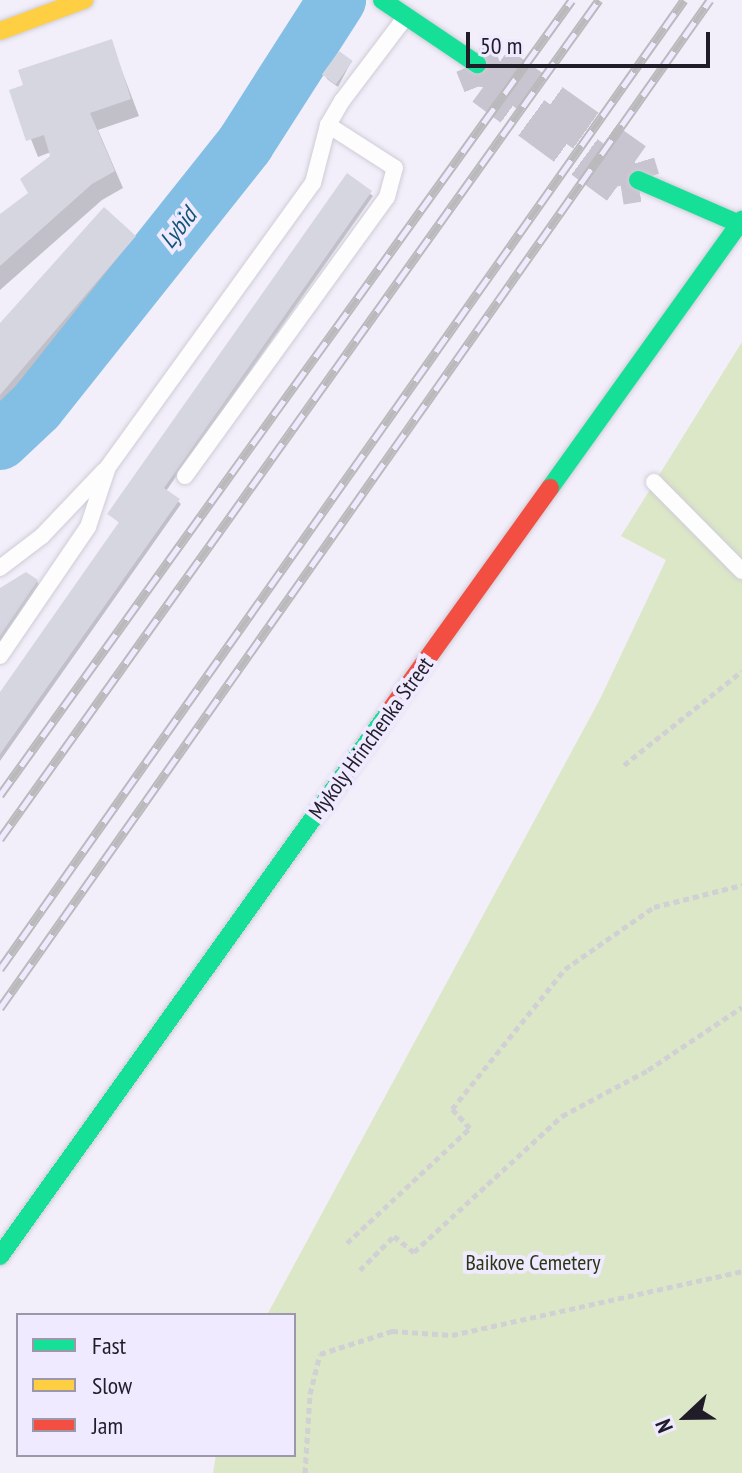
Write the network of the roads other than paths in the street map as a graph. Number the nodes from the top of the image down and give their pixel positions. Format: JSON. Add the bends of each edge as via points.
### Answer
{"nodes":[{"id":1,"x":84,"y":0,"type":"edge"},
{"id":2,"x":382,"y":0,"type":"edge"},
{"id":3,"x":403,"y":16,"type":"junction"},
{"id":4,"x":0,"y":31,"type":"edge"},
{"id":5,"x":477,"y":64,"type":"tunnel mouth"},
{"id":6,"x":328,"y":125,"type":"junction"},
{"id":7,"x":638,"y":180,"type":"dead end"},
{"id":8,"x":740,"y":222,"type":"edge"},
{"id":9,"x":108,"y":467,"type":"junction"},
{"id":10,"x":185,"y":476,"type":"dead end"},
{"id":11,"x":654,"y":482,"type":"dead end"},
{"id":12,"x":0,"y":568,"type":"edge"},
{"id":13,"x":742,"y":571,"type":"edge"},
{"id":14,"x":0,"y":656,"type":"edge"},
{"id":15,"x":0,"y":1256,"type":"edge"}],
"edges":[{"from":1,"to":4,"type":"main road"},
{"from":2,"to":3,"type":"main road"},
{"from":3,"to":5,"type":"main road"},
{"from":3,"to":6,"type":"lane"},
{"from":6,"to":9,"type":"lane","via":[[313,183]]},
{"from":6,"to":10,"type":"lane","via":[[395,168],[387,197]]},
{"from":7,"to":8,"type":"main road"},
{"from":8,"to":15,"type":"main road","name":"Mykoly Hrinchenka Street"},
{"from":9,"to":12,"type":"lane","via":[[42,536]]},
{"from":9,"to":14,"type":"lane","via":[[88,527]]},
{"from":11,"to":13,"type":"lane"}]}
